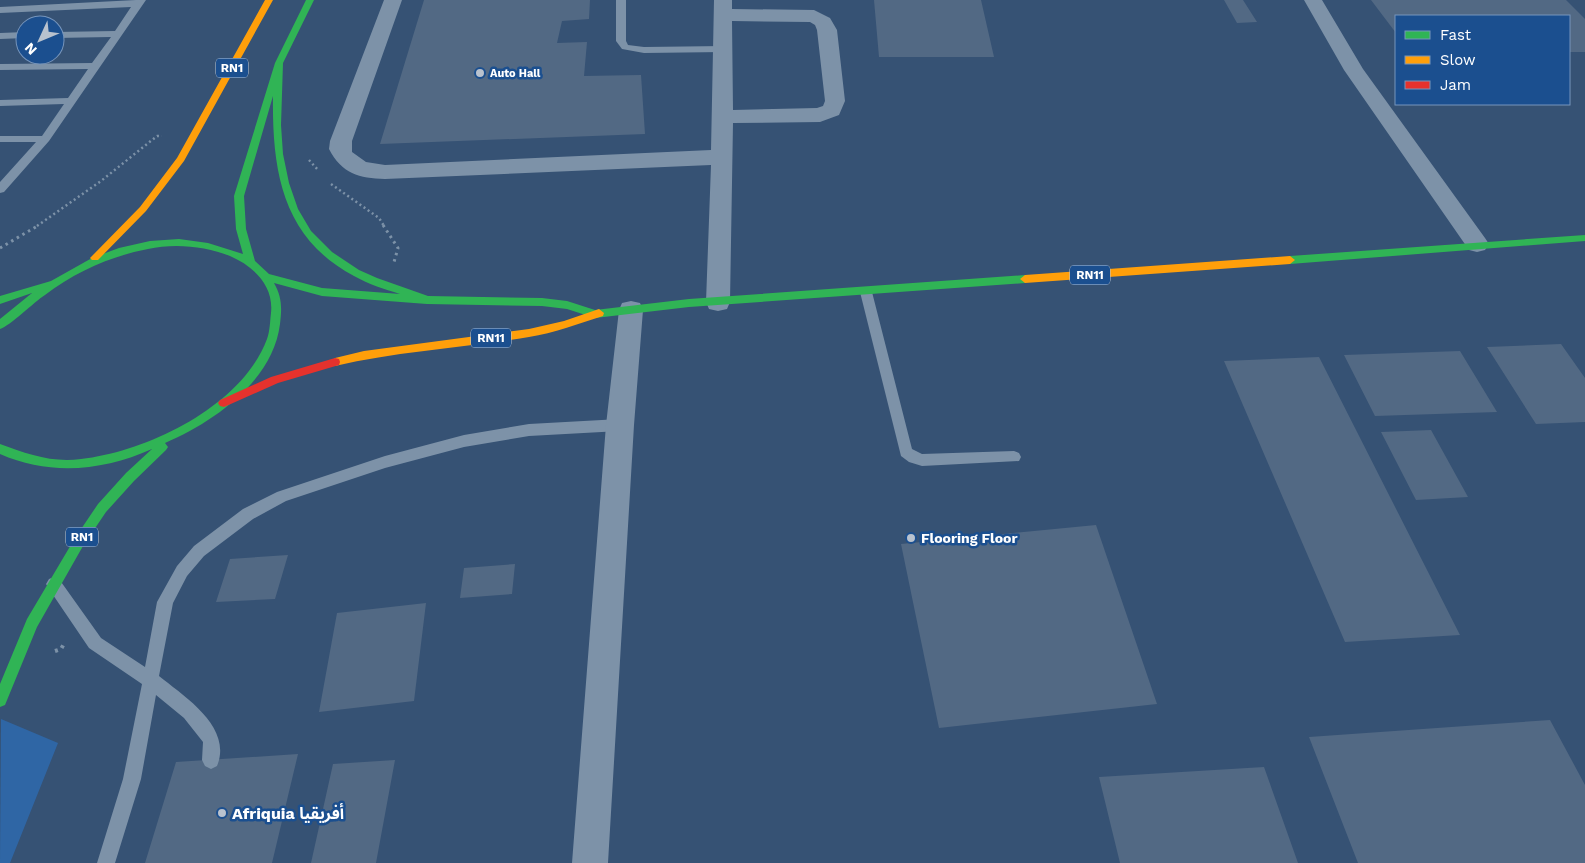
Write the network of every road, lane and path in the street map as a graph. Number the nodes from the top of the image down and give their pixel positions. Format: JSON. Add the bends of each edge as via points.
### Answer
{"nodes":[{"id":1,"x":269,"y":0,"type":"edge"},
{"id":2,"x":310,"y":0,"type":"edge"},
{"id":3,"x":393,"y":0,"type":"edge"},
{"id":4,"x":621,"y":0,"type":"edge"},
{"id":5,"x":1313,"y":0,"type":"edge"},
{"id":6,"x":140,"y":2,"type":"edge"},
{"id":7,"x":723,"y":7,"type":"edge"},
{"id":8,"x":0,"y":10,"type":"edge"},
{"id":9,"x":119,"y":34,"type":"junction"},
{"id":10,"x":65,"y":35,"type":"edge"},
{"id":11,"x":0,"y":36,"type":"edge"},
{"id":12,"x":15,"y":36,"type":"edge"},
{"id":13,"x":724,"y":49,"type":"junction"},
{"id":14,"x":279,"y":63,"type":"junction"},
{"id":15,"x":97,"y":66,"type":"junction"},
{"id":16,"x":0,"y":67,"type":"edge"},
{"id":17,"x":72,"y":101,"type":"junction"},
{"id":18,"x":0,"y":103,"type":"edge"},
{"id":19,"x":724,"y":117,"type":"junction"},
{"id":20,"x":195,"y":135,"type":"junction"},
{"id":21,"x":0,"y":139,"type":"edge"},
{"id":22,"x":45,"y":139,"type":"junction"},
{"id":23,"x":278,"y":142,"type":"junction"},
{"id":24,"x":723,"y":157,"type":"junction"},
{"id":25,"x":322,"y":174,"type":"dead end"},
{"id":26,"x":4,"y":180,"type":"edge"},
{"id":27,"x":329,"y":181,"type":"dead end"},
{"id":28,"x":0,"y":189,"type":"edge"},
{"id":29,"x":1585,"y":238,"type":"edge"},
{"id":30,"x":1477,"y":244,"type":"junction"},
{"id":31,"x":0,"y":248,"type":"edge"},
{"id":32,"x":250,"y":261,"type":"junction"},
{"id":33,"x":90,"y":263,"type":"junction"},
{"id":34,"x":266,"y":277,"type":"junction"},
{"id":35,"x":49,"y":284,"type":"junction"},
{"id":36,"x":388,"y":286,"type":"junction"},
{"id":37,"x":866,"y":292,"type":"junction"},
{"id":38,"x":0,"y":300,"type":"edge"},
{"id":39,"x":427,"y":300,"type":"junction"},
{"id":40,"x":718,"y":302,"type":"junction"},
{"id":41,"x":631,"y":310,"type":"junction"},
{"id":42,"x":595,"y":314,"type":"junction"},
{"id":43,"x":0,"y":326,"type":"edge"},
{"id":44,"x":224,"y":403,"type":"junction"},
{"id":45,"x":620,"y":425,"type":"junction"},
{"id":46,"x":175,"y":436,"type":"junction"},
{"id":47,"x":0,"y":449,"type":"edge"},
{"id":48,"x":1014,"y":457,"type":"dead end"},
{"id":49,"x":54,"y":584,"type":"junction"},
{"id":50,"x":77,"y":618,"type":"junction"},
{"id":51,"x":18,"y":658,"type":"junction"},
{"id":52,"x":152,"y":682,"type":"junction"},
{"id":53,"x":0,"y":700,"type":"edge"},
{"id":54,"x":211,"y":760,"type":"dead end"},
{"id":55,"x":106,"y":863,"type":"edge"},
{"id":56,"x":590,"y":863,"type":"edge"}],
"edges":[{"from":1,"to":20,"type":"main road","number":"RN1"},
{"from":2,"to":14,"type":"main road","number":"RN1"},
{"from":3,"to":24,"type":"street","via":[[341,141],[340,149],[349,164],[372,172],[385,172]]},
{"from":4,"to":13,"type":"lane","via":[[621,41],[625,48]]},
{"from":5,"to":30,"type":"street","via":[[1354,70]]},
{"from":6,"to":8,"type":"lane"},
{"from":6,"to":9,"type":"lane"},
{"from":7,"to":13,"type":"street"},
{"from":7,"to":19,"type":"street","via":[[814,16],[823,22],[828,30],[835,101],[832,110],[820,115]]},
{"from":9,"to":10,"type":"lane"},
{"from":9,"to":15,"type":"lane"},
{"from":11,"to":12,"type":"lane"},
{"from":13,"to":19,"type":"street"},
{"from":14,"to":23,"type":"main road"},
{"from":14,"to":32,"type":"main road","number":"RN1","via":[[239,196],[241,233]]},
{"from":15,"to":16,"type":"lane"},
{"from":15,"to":17,"type":"lane"},
{"from":17,"to":18,"type":"lane"},
{"from":17,"to":22,"type":"lane"},
{"from":19,"to":24,"type":"street"},
{"from":20,"to":31,"type":"path","via":[[157,136],[34,229]]},
{"from":20,"to":33,"type":"main road","number":"RN1","via":[[164,183],[119,236]]},
{"from":21,"to":22,"type":"lane"},
{"from":22,"to":26,"type":"lane"},
{"from":23,"to":25,"type":"path","via":[[304,146],[310,161]]},
{"from":23,"to":36,"type":"main road","via":[[278,166],[289,206],[300,226],[329,256],[347,268]]},
{"from":24,"to":40,"type":"street"},
{"from":26,"to":28,"type":"lane"},
{"from":27,"to":36,"type":"path","via":[[379,218],[398,248]]},
{"from":29,"to":30,"type":"main road","number":"RN11"},
{"from":30,"to":37,"type":"main road","number":"RN11"},
{"from":32,"to":33,"type":"main road","number":"RN1","via":[[226,250],[196,244],[163,244]]},
{"from":32,"to":34,"type":"main road","number":"RN1"},
{"from":33,"to":35,"type":"main road","number":"RN1"},
{"from":34,"to":39,"type":"main road","number":"RN11","via":[[322,292]]},
{"from":34,"to":44,"type":"main road","number":"RN1","via":[[274,292],[277,308],[270,345],[244,384]]},
{"from":35,"to":38,"type":"main road"},
{"from":35,"to":43,"type":"main road","number":"RN1"},
{"from":36,"to":39,"type":"main road"},
{"from":37,"to":40,"type":"main road","number":"RN11"},
{"from":37,"to":48,"type":"lane","via":[[906,452],[922,460]]},
{"from":39,"to":42,"type":"main road","number":"RN11","via":[[542,302]]},
{"from":40,"to":41,"type":"main road","number":"RN11"},
{"from":41,"to":42,"type":"main road","number":"RN11"},
{"from":41,"to":45,"type":"street"},
{"from":42,"to":44,"type":"main road","number":"RN11","via":[[566,325],[528,333],[339,360],[285,375]]},
{"from":44,"to":46,"type":"main road","number":"RN1"},
{"from":45,"to":52,"type":"lane","via":[[529,430],[464,441],[385,462],[282,496],[248,514],[199,551],[182,571],[165,602]]},
{"from":45,"to":56,"type":"street"},
{"from":46,"to":47,"type":"main road","number":"RN1","via":[[120,457],[81,464],[47,464],[18,458]]},
{"from":46,"to":49,"type":"main road","number":"RN1","via":[[130,476],[102,508]]},
{"from":49,"to":50,"type":"lane"},
{"from":49,"to":51,"type":"main road","number":"RN1","via":[[32,622]]},
{"from":50,"to":51,"type":"path","via":[[61,649]]},
{"from":50,"to":52,"type":"lane","via":[[95,643]]},
{"from":51,"to":53,"type":"main road","number":"RN1"},
{"from":52,"to":54,"type":"lane","via":[[199,723],[213,744]]},
{"from":52,"to":55,"type":"lane","via":[[132,779]]}]}
